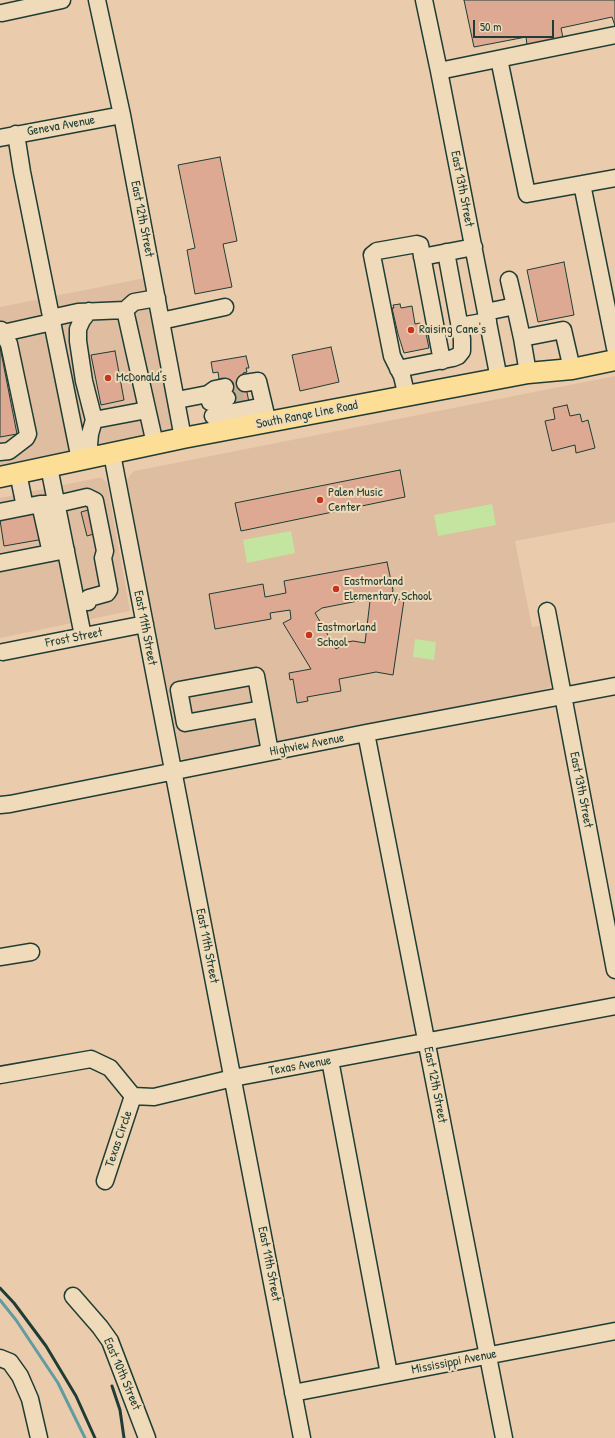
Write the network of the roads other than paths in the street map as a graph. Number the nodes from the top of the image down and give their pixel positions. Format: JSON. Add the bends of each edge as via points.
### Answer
{"nodes":[{"id":1,"x":62,"y":0,"type":"edge"},
{"id":2,"x":97,"y":0,"type":"edge"},
{"id":3,"x":424,"y":0,"type":"edge"},
{"id":4,"x":2,"y":13,"type":"dead end"},
{"id":5,"x":615,"y":35,"type":"edge"},
{"id":6,"x":499,"y":59,"type":"junction"},
{"id":7,"x":439,"y":71,"type":"junction"},
{"id":8,"x":122,"y":115,"type":"junction"},
{"id":9,"x":16,"y":134,"type":"junction"},
{"id":10,"x":0,"y":138,"type":"edge"},
{"id":11,"x":615,"y":178,"type":"edge"},
{"id":12,"x":582,"y":184,"type":"junction"},
{"id":13,"x":474,"y":247,"type":"junction"},
{"id":14,"x":446,"y":252,"type":"junction"},
{"id":15,"x":422,"y":257,"type":"junction"},
{"id":16,"x":509,"y":280,"type":"dead end"},
{"id":17,"x":157,"y":298,"type":"junction"},
{"id":18,"x":515,"y":306,"type":"junction"},
{"id":19,"x":225,"y":307,"type":"dead end"},
{"id":20,"x":125,"y":310,"type":"junction"},
{"id":21,"x":89,"y":312,"type":"junction"},
{"id":22,"x":487,"y":316,"type":"junction"},
{"id":23,"x":52,"y":320,"type":"junction"},
{"id":24,"x":161,"y":321,"type":"junction"},
{"id":25,"x":460,"y":326,"type":"junction"},
{"id":26,"x":2,"y":332,"type":"edge"},
{"id":27,"x":522,"y":338,"type":"junction"},
{"id":28,"x":615,"y":348,"type":"edge"},
{"id":29,"x":615,"y":360,"type":"edge"},
{"id":30,"x":442,"y":361,"type":"junction"},
{"id":31,"x":398,"y":368,"type":"junction"},
{"id":32,"x":572,"y":369,"type":"junction"},
{"id":33,"x":528,"y":374,"type":"junction"},
{"id":34,"x":500,"y":379,"type":"junction"},
{"id":35,"x":226,"y":393,"type":"tunnel mouth"},
{"id":36,"x":407,"y":397,"type":"junction"},
{"id":37,"x":177,"y":400,"type":"junction"},
{"id":38,"x":148,"y":410,"type":"junction"},
{"id":39,"x":212,"y":411,"type":"junction"},
{"id":40,"x":94,"y":420,"type":"junction"},
{"id":41,"x":183,"y":438,"type":"junction"},
{"id":42,"x":155,"y":444,"type":"junction"},
{"id":43,"x":4,"y":451,"type":"edge"},
{"id":44,"x":112,"y":454,"type":"junction"},
{"id":45,"x":86,"y":459,"type":"junction"},
{"id":46,"x":49,"y":467,"type":"junction"},
{"id":47,"x":10,"y":475,"type":"edge"},
{"id":48,"x":40,"y":504,"type":"junction"},
{"id":49,"x":57,"y":504,"type":"junction"},
{"id":50,"x":25,"y":507,"type":"junction"},
{"id":51,"x":0,"y":512,"type":"edge"},
{"id":52,"x":59,"y":552,"type":"junction"},
{"id":53,"x":0,"y":563,"type":"edge"},
{"id":54,"x":82,"y":603,"type":"junction"},
{"id":55,"x":547,"y":611,"type":"dead end"},
{"id":56,"x":145,"y":624,"type":"junction"},
{"id":57,"x":83,"y":636,"type":"junction"},
{"id":58,"x":3,"y":652,"type":"dead end"},
{"id":59,"x":615,"y":686,"type":"edge"},
{"id":60,"x":563,"y":696,"type":"junction"},
{"id":61,"x":262,"y":709,"type":"junction"},
{"id":62,"x":366,"y":733,"type":"junction"},
{"id":63,"x":270,"y":752,"type":"junction"},
{"id":64,"x":173,"y":771,"type":"junction"},
{"id":65,"x":0,"y":804,"type":"edge"},
{"id":66,"x":0,"y":949,"type":"edge"},
{"id":67,"x":0,"y":957,"type":"edge"},
{"id":68,"x":615,"y":970,"type":"edge"},
{"id":69,"x":615,"y":1006,"type":"edge"},
{"id":70,"x":427,"y":1042,"type":"junction"},
{"id":71,"x":330,"y":1060,"type":"junction"},
{"id":72,"x":0,"y":1075,"type":"edge"},
{"id":73,"x":233,"y":1078,"type":"junction"},
{"id":74,"x":134,"y":1096,"type":"junction"},
{"id":75,"x":104,"y":1181,"type":"dead end"},
{"id":76,"x":73,"y":1296,"type":"dead end"},
{"id":77,"x":615,"y":1331,"type":"edge"},
{"id":78,"x":488,"y":1356,"type":"junction"},
{"id":79,"x":2,"y":1359,"type":"edge"},
{"id":80,"x":389,"y":1374,"type":"junction"},
{"id":81,"x":293,"y":1392,"type":"junction"},
{"id":82,"x":39,"y":1438,"type":"edge"},
{"id":83,"x":147,"y":1438,"type":"edge"},
{"id":84,"x":302,"y":1438,"type":"edge"},
{"id":85,"x":504,"y":1438,"type":"edge"}],
"edges":[{"from":1,"to":4,"type":"street"},
{"from":2,"to":8,"type":"street","name":"East 12th Street"},
{"from":3,"to":7,"type":"street","name":"East 13th Street"},
{"from":5,"to":6,"type":"street"},
{"from":6,"to":7,"type":"street"},
{"from":6,"to":12,"type":"street","via":[[527,194]]},
{"from":7,"to":13,"type":"street","name":"East 13th Street"},
{"from":8,"to":9,"type":"street","name":"Geneva Avenue"},
{"from":8,"to":17,"type":"street","name":"East 12th Street"},
{"from":9,"to":10,"type":"street","name":"Geneva Avenue"},
{"from":9,"to":23,"type":"street"},
{"from":11,"to":12,"type":"street"},
{"from":12,"to":28,"type":"street"},
{"from":13,"to":14,"type":"street"},
{"from":13,"to":22,"type":"street","name":"East 13th Street"},
{"from":14,"to":15,"type":"street"},
{"from":14,"to":25,"type":"street"},
{"from":15,"to":30,"type":"street"},
{"from":15,"to":31,"type":"street","via":[[420,245],[417,244],[377,251],[372,255],[392,356]]},
{"from":16,"to":18,"type":"street"},
{"from":17,"to":20,"type":"street","via":[[134,302]]},
{"from":17,"to":24,"type":"street","name":"East 12th Street"},
{"from":18,"to":22,"type":"street"},
{"from":18,"to":27,"type":"street"},
{"from":19,"to":24,"type":"street"},
{"from":20,"to":21,"type":"street"},
{"from":20,"to":38,"type":"street"},
{"from":21,"to":23,"type":"street","via":[[78,312]]},
{"from":21,"to":40,"type":"street","via":[[78,329],[78,341],[84,381]]},
{"from":22,"to":25,"type":"street"},
{"from":22,"to":34,"type":"street","name":"East 13th Street"},
{"from":23,"to":26,"type":"street"},
{"from":23,"to":45,"type":"street"},
{"from":24,"to":37,"type":"street","name":"East 12th Street"},
{"from":25,"to":30,"type":"street","via":[[460,354]]},
{"from":26,"to":43,"type":"street","via":[[9,344],[28,434],[26,438]]},
{"from":27,"to":32,"type":"street","via":[[563,330]]},
{"from":27,"to":33,"type":"street"},
{"from":29,"to":32,"type":"main road","name":"South Range Line Road"},
{"from":30,"to":31,"type":"street"},
{"from":31,"to":36,"type":"street"},
{"from":32,"to":33,"type":"main road","name":"South Range Line Road"},
{"from":33,"to":34,"type":"main road","name":"South Range Line Road"},
{"from":34,"to":36,"type":"main road","name":"South Range Line Road"},
{"from":35,"to":39,"type":"street"},
{"from":36,"to":39,"type":"main road","name":"South Range Line Road","via":[[257,399]]},
{"from":37,"to":39,"type":"street"},
{"from":37,"to":41,"type":"street","name":"East 12th Street"},
{"from":38,"to":40,"type":"street"},
{"from":38,"to":42,"type":"street"},
{"from":39,"to":41,"type":"main road","name":"South Range Line Road"},
{"from":40,"to":45,"type":"street"},
{"from":41,"to":42,"type":"main road","name":"South Range Line Road"},
{"from":42,"to":44,"type":"main road","name":"South Range Line Road"},
{"from":43,"to":47,"type":"street"},
{"from":44,"to":45,"type":"main road","name":"South Range Line Road"},
{"from":44,"to":56,"type":"street","name":"East 11th Street"},
{"from":45,"to":46,"type":"main road","name":"South Range Line Road"},
{"from":46,"to":47,"type":"main road","name":"South Range Line Road"},
{"from":46,"to":49,"type":"street"},
{"from":47,"to":50,"type":"street"},
{"from":48,"to":49,"type":"street"},
{"from":48,"to":50,"type":"street"},
{"from":48,"to":52,"type":"street"},
{"from":49,"to":52,"type":"street"},
{"from":49,"to":54,"type":"street","via":[[88,497],[95,501],[105,551],[103,558],[109,590]]},
{"from":50,"to":51,"type":"street"},
{"from":52,"to":53,"type":"street"},
{"from":52,"to":54,"type":"street"},
{"from":54,"to":57,"type":"street"},
{"from":55,"to":60,"type":"street","name":"East 13th Street"},
{"from":56,"to":57,"type":"street","name":"Frost Street"},
{"from":56,"to":64,"type":"street","name":"East 11th Street"},
{"from":57,"to":58,"type":"street","name":"Frost Street"},
{"from":59,"to":60,"type":"street","name":"Highview Avenue"},
{"from":60,"to":62,"type":"street","name":"Highview Avenue"},
{"from":60,"to":68,"type":"street","name":"East 13th Street"},
{"from":61,"to":61,"type":"street","via":[[256,676],[179,690],[185,723]]},
{"from":61,"to":63,"type":"street"},
{"from":62,"to":63,"type":"street","name":"Highview Avenue"},
{"from":62,"to":70,"type":"street","name":"East 12th Street"},
{"from":63,"to":64,"type":"street","name":"Highview Avenue"},
{"from":64,"to":65,"type":"street","name":"Highview Avenue"},
{"from":64,"to":73,"type":"street","name":"East 11th Street"},
{"from":66,"to":67,"type":"street","via":[[29,948]]},
{"from":69,"to":70,"type":"street","name":"Texas Avenue"},
{"from":70,"to":71,"type":"street","name":"Texas Avenue"},
{"from":70,"to":78,"type":"street","name":"East 12th Street"},
{"from":71,"to":73,"type":"street","name":"Texas Avenue"},
{"from":71,"to":80,"type":"street"},
{"from":72,"to":74,"type":"street","via":[[91,1059],[110,1068]]},
{"from":73,"to":74,"type":"street","name":"Texas Avenue","via":[[154,1097]]},
{"from":73,"to":81,"type":"street","name":"East 11th Street"},
{"from":74,"to":75,"type":"street","name":"Texas Circle"},
{"from":76,"to":83,"type":"street","name":"East 10th Street","via":[[110,1341]]},
{"from":77,"to":78,"type":"street","name":"Mississippi Avenue"},
{"from":78,"to":80,"type":"street","name":"Mississippi Avenue"},
{"from":78,"to":85,"type":"street","name":"East 12th Street"},
{"from":79,"to":82,"type":"street","via":[[10,1362],[20,1376],[30,1399]]},
{"from":80,"to":81,"type":"street","name":"Mississippi Avenue"},
{"from":81,"to":84,"type":"street","name":"East 11th Street"}]}
